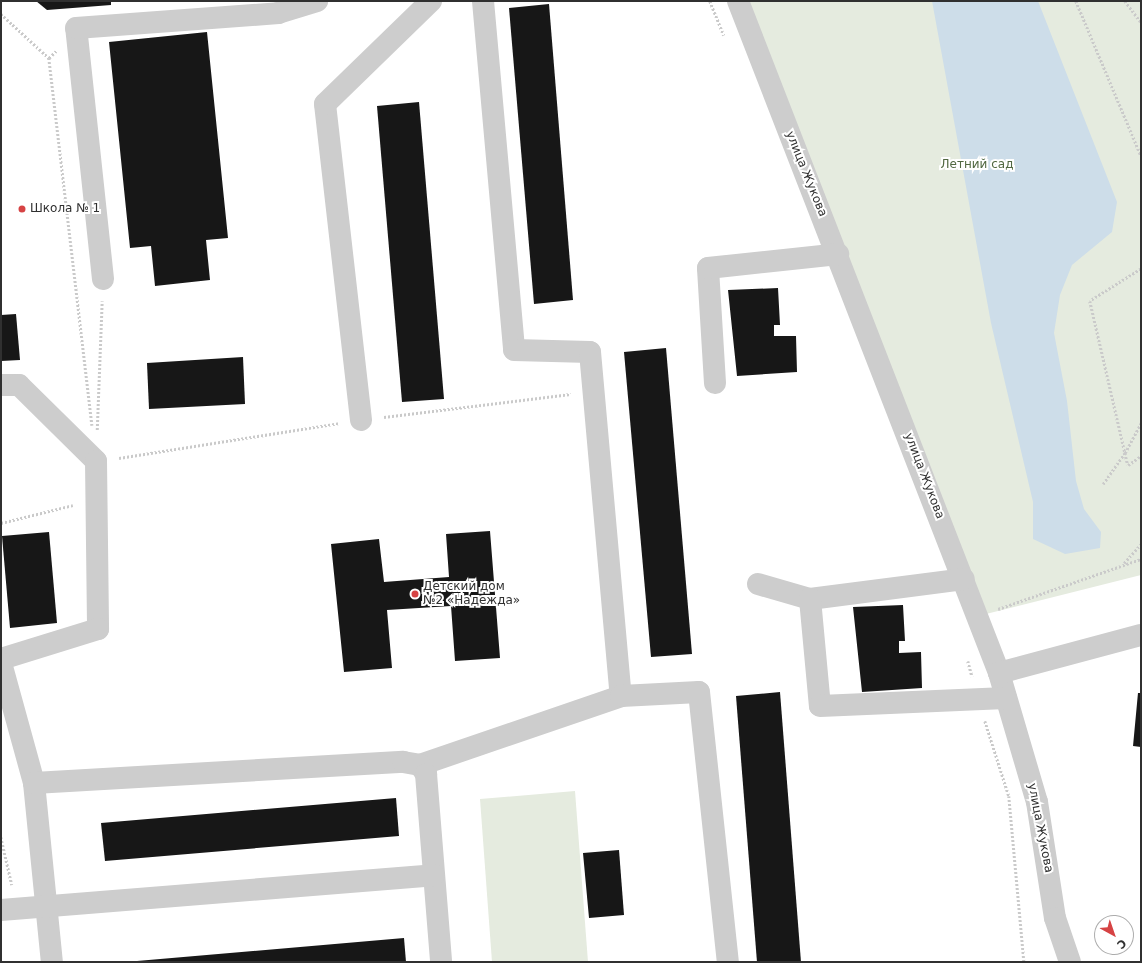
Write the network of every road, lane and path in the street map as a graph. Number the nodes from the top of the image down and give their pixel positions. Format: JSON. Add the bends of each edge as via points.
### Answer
{"nodes":[{"id":1,"x":317,"y":1,"type":"edge"},
{"id":2,"x":431,"y":1,"type":"edge"},
{"id":3,"x":483,"y":1,"type":"edge"},
{"id":4,"x":710,"y":1,"type":"edge"},
{"id":5,"x":738,"y":1,"type":"edge"},
{"id":6,"x":1076,"y":1,"type":"edge"},
{"id":7,"x":1125,"y":1,"type":"edge"},
{"id":8,"x":1,"y":14,"type":"edge"},
{"id":9,"x":1141,"y":22,"type":"edge"},
{"id":10,"x":76,"y":28,"type":"junction"},
{"id":11,"x":725,"y":38,"type":"dead end"},
{"id":12,"x":49,"y":58,"type":"junction"},
{"id":13,"x":1141,"y":156,"type":"edge"},
{"id":14,"x":838,"y":254,"type":"junction"},
{"id":15,"x":1141,"y":269,"type":"edge"},
{"id":16,"x":103,"y":279,"type":"joint"},
{"id":17,"x":715,"y":383,"type":"dead end"},
{"id":18,"x":1,"y":385,"type":"edge"},
{"id":19,"x":361,"y":420,"type":"dead end"},
{"id":20,"x":1141,"y":422,"type":"edge"},
{"id":21,"x":1125,"y":454,"type":"junction"},
{"id":22,"x":1141,"y":456,"type":"edge"},
{"id":23,"x":96,"y":461,"type":"junction"},
{"id":24,"x":1103,"y":484,"type":"dead end"},
{"id":25,"x":97,"y":498,"type":"junction"},
{"id":26,"x":1,"y":523,"type":"edge"},
{"id":27,"x":1141,"y":544,"type":"edge"},
{"id":28,"x":1141,"y":559,"type":"edge"},
{"id":29,"x":1124,"y":563,"type":"junction"},
{"id":30,"x":964,"y":579,"type":"junction"},
{"id":31,"x":758,"y":584,"type":"dead end"},
{"id":32,"x":810,"y":599,"type":"junction"},
{"id":33,"x":978,"y":616,"type":"junction"},
{"id":34,"x":1141,"y":635,"type":"edge"},
{"id":35,"x":966,"y":655,"type":"dead end"},
{"id":36,"x":1,"y":659,"type":"edge"},
{"id":37,"x":1,"y":663,"type":"edge"},
{"id":38,"x":999,"y":673,"type":"junction"},
{"id":39,"x":621,"y":696,"type":"junction"},
{"id":40,"x":1006,"y":698,"type":"junction"},
{"id":41,"x":978,"y":699,"type":"junction"},
{"id":42,"x":420,"y":765,"type":"junction"},
{"id":43,"x":34,"y":783,"type":"junction"},
{"id":44,"x":434,"y":875,"type":"junction"},
{"id":45,"x":47,"y":906,"type":"junction"},
{"id":46,"x":1,"y":910,"type":"edge"},
{"id":47,"x":52,"y":962,"type":"edge"},
{"id":48,"x":441,"y":962,"type":"edge"},
{"id":49,"x":728,"y":962,"type":"edge"},
{"id":50,"x":1024,"y":962,"type":"edge"},
{"id":51,"x":1070,"y":962,"type":"edge"}],
"edges":[{"from":1,"to":10,"type":"street","via":[[278,13]]},
{"from":2,"to":19,"type":"street","via":[[325,104]]},
{"from":3,"to":39,"type":"street","via":[[514,350],[590,352]]},
{"from":4,"to":11,"type":"path"},
{"from":5,"to":14,"type":"street","name":"улица Жукова"},
{"from":6,"to":13,"type":"path"},
{"from":7,"to":9,"type":"path"},
{"from":8,"to":12,"type":"path"},
{"from":10,"to":12,"type":"path"},
{"from":10,"to":16,"type":"street"},
{"from":12,"to":23,"type":"path"},
{"from":14,"to":17,"type":"street","via":[[708,268]]},
{"from":14,"to":30,"type":"street","name":"улица Жукова"},
{"from":15,"to":21,"type":"path","via":[[1090,300]]},
{"from":16,"to":23,"type":"path"},
{"from":18,"to":23,"type":"street","via":[[19,384]]},
{"from":20,"to":21,"type":"path"},
{"from":21,"to":22,"type":"path","via":[[1128,465]]},
{"from":21,"to":24,"type":"path"},
{"from":23,"to":25,"type":"street"},
{"from":25,"to":26,"type":"path"},
{"from":25,"to":36,"type":"street","via":[[98,629]]},
{"from":27,"to":29,"type":"path"},
{"from":28,"to":29,"type":"path"},
{"from":29,"to":33,"type":"path"},
{"from":30,"to":32,"type":"street"},
{"from":30,"to":33,"type":"street","name":"улица Жукова"},
{"from":31,"to":32,"type":"street"},
{"from":32,"to":41,"type":"street","via":[[820,706]]},
{"from":33,"to":38,"type":"street","name":"улица Жукова"},
{"from":34,"to":38,"type":"street"},
{"from":35,"to":41,"type":"path"},
{"from":37,"to":43,"type":"street"},
{"from":38,"to":40,"type":"street","name":"улица Жукова"},
{"from":39,"to":42,"type":"street"},
{"from":39,"to":49,"type":"street","via":[[699,692]]},
{"from":40,"to":41,"type":"street"},
{"from":40,"to":51,"type":"street","name":"улица Жукова","via":[[1037,802],[1055,918]]},
{"from":41,"to":50,"type":"path","via":[[1009,796]]},
{"from":42,"to":43,"type":"street","via":[[403,762]]},
{"from":42,"to":44,"type":"street","via":[[426,774]]},
{"from":43,"to":45,"type":"street"},
{"from":44,"to":45,"type":"street"},
{"from":44,"to":48,"type":"street"},
{"from":45,"to":46,"type":"street"},
{"from":45,"to":47,"type":"street"}]}
